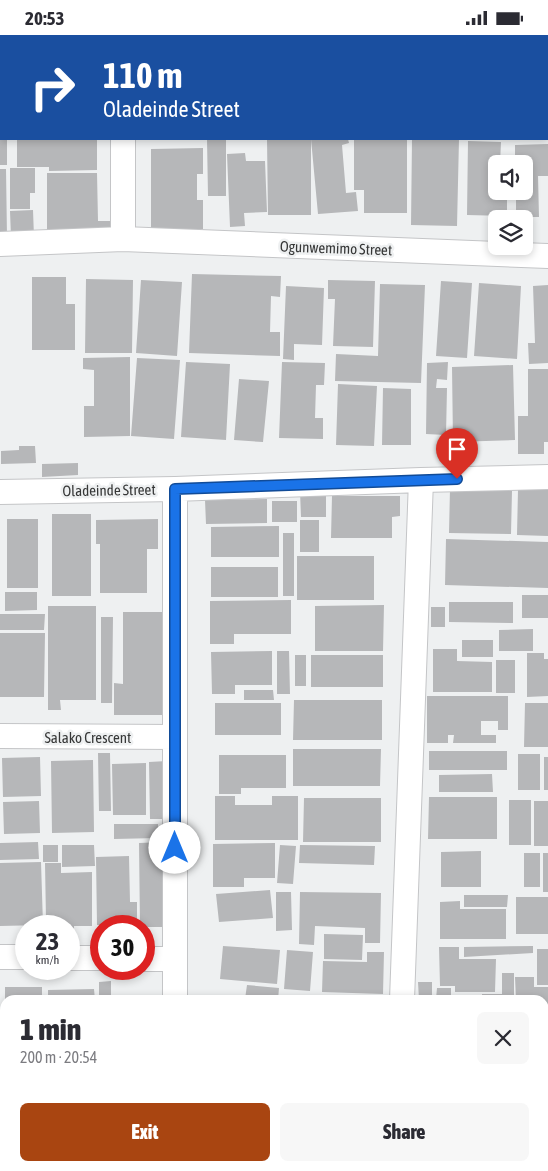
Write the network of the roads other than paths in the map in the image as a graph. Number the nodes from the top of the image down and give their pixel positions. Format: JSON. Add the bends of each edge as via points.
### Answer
{"nodes":[{"id":1,"x":123,"y":140,"type":"edge"},
{"id":2,"x":123,"y":239,"type":"junction"},
{"id":3,"x":0,"y":244,"type":"edge"},
{"id":4,"x":548,"y":256,"type":"edge"},
{"id":5,"x":548,"y":477,"type":"edge"},
{"id":6,"x":421,"y":480,"type":"junction"},
{"id":7,"x":175,"y":489,"type":"junction"},
{"id":8,"x":0,"y":492,"type":"edge"},
{"id":9,"x":0,"y":736,"type":"edge"},
{"id":10,"x":175,"y":737,"type":"junction"},
{"id":11,"x":0,"y":957,"type":"edge"},
{"id":12,"x":15,"y":957,"type":"edge"},
{"id":13,"x":155,"y":959,"type":"edge"},
{"id":14,"x":175,"y":959,"type":"junction"},
{"id":15,"x":175,"y":995,"type":"edge"},
{"id":16,"x":402,"y":995,"type":"edge"}],
"edges":[{"from":1,"to":2,"type":"street"},
{"from":2,"to":3,"type":"street","name":"Ogunwemimo Street"},
{"from":2,"to":4,"type":"street","name":"Ogunwemimo Street"},
{"from":5,"to":6,"type":"street","name":"Oladeinde Street"},
{"from":6,"to":7,"type":"street","name":"Oladeinde Street"},
{"from":6,"to":16,"type":"street"},
{"from":7,"to":8,"type":"street","name":"Oladeinde Street"},
{"from":7,"to":10,"type":"street"},
{"from":9,"to":10,"type":"street","name":"Salako Crescent"},
{"from":10,"to":14,"type":"street"},
{"from":11,"to":12,"type":"street"},
{"from":13,"to":14,"type":"street"},
{"from":14,"to":15,"type":"street"}]}
